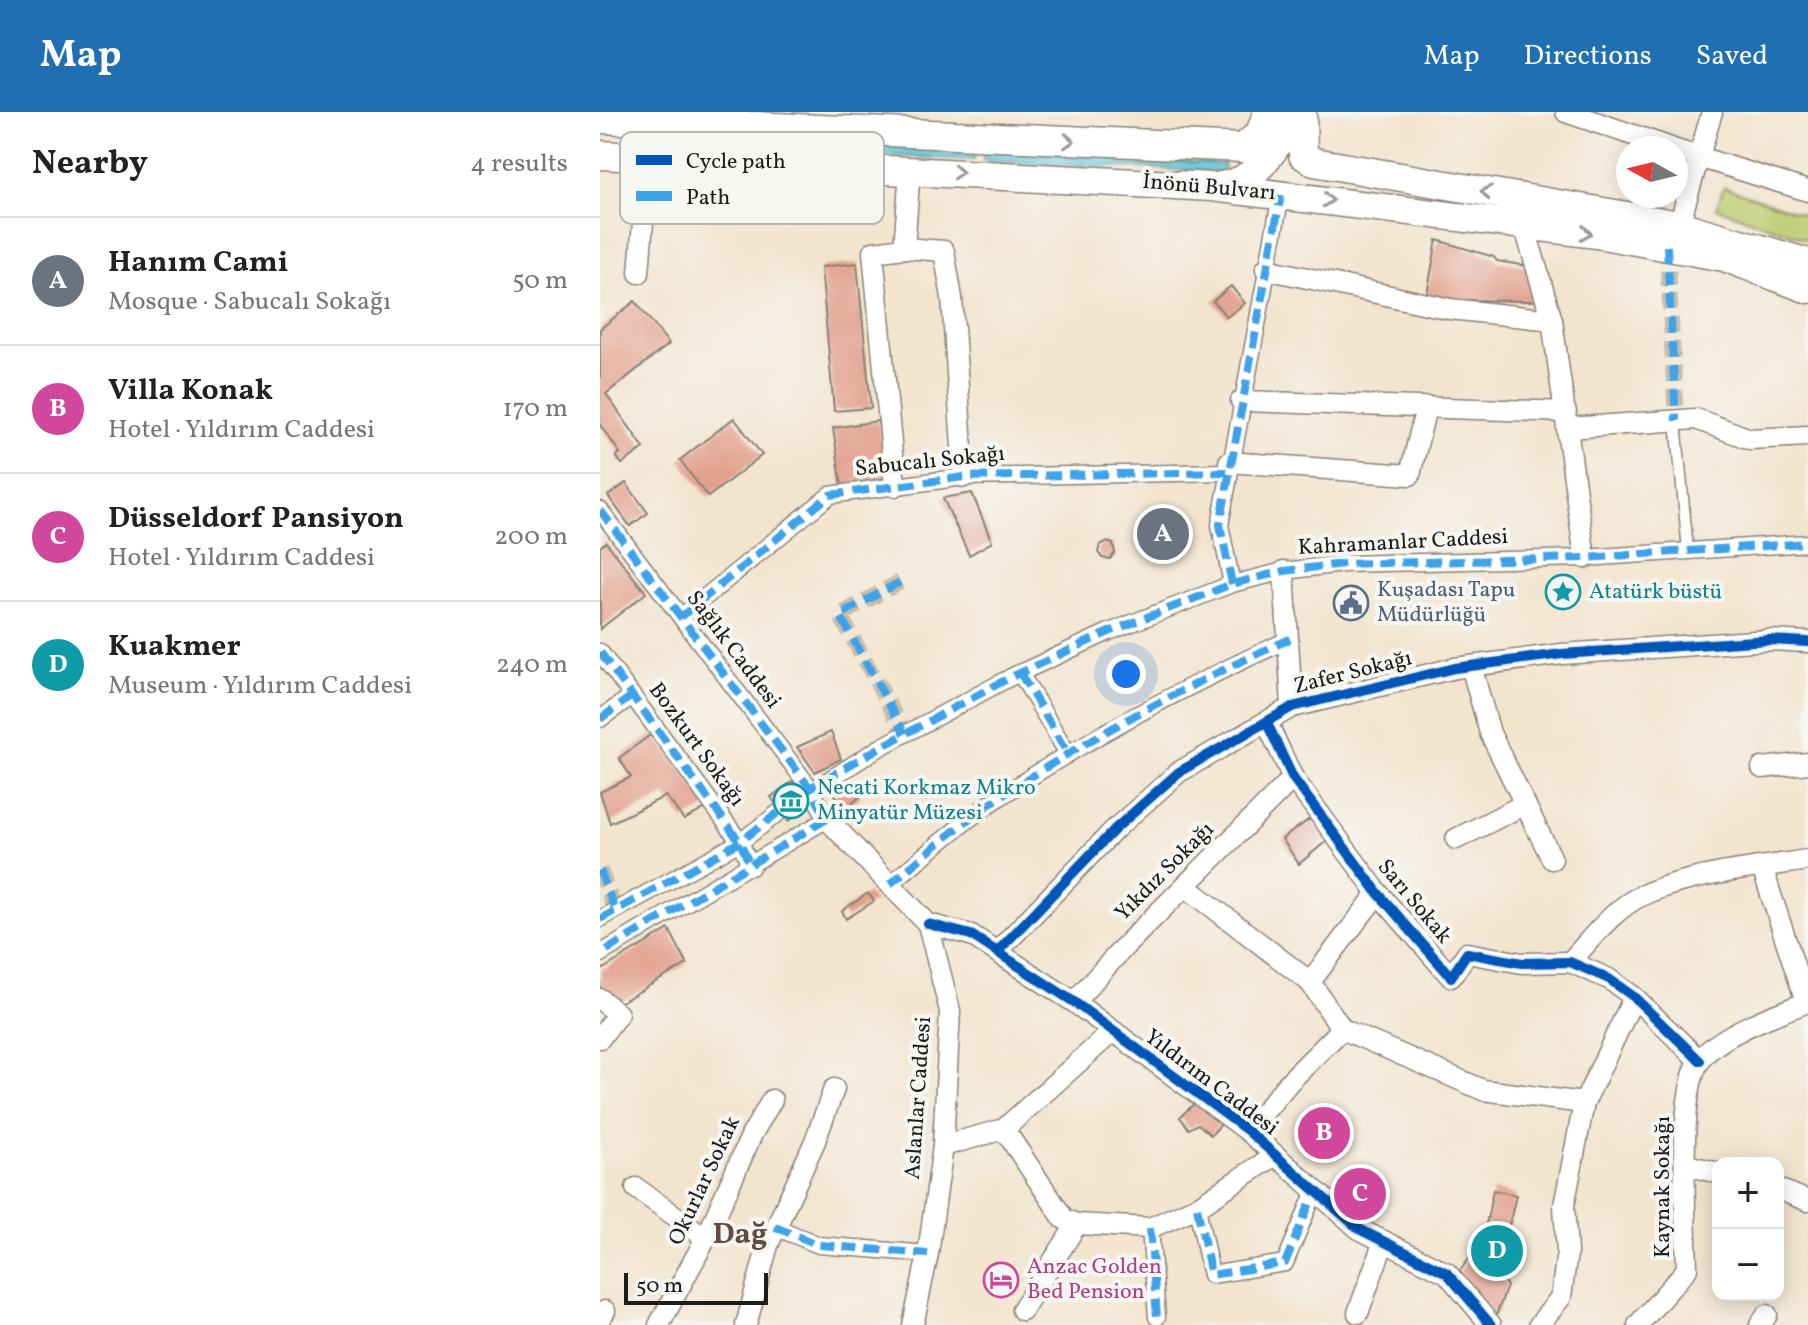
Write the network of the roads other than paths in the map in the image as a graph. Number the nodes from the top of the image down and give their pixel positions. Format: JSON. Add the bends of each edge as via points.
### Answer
{"nodes":[{"id":1,"x":1268,"y":112,"type":"edge"},
{"id":2,"x":1293,"y":112,"type":"edge"},
{"id":3,"x":1302,"y":112,"type":"edge"},
{"id":4,"x":1566,"y":112,"type":"edge"},
{"id":5,"x":1712,"y":112,"type":"edge"},
{"id":6,"x":600,"y":119,"type":"edge"},
{"id":7,"x":883,"y":132,"type":"edge"},
{"id":8,"x":884,"y":132,"type":"edge"},
{"id":9,"x":1635,"y":136,"type":"edge"},
{"id":10,"x":1688,"y":154,"type":"edge"},
{"id":11,"x":600,"y":155,"type":"edge"},
{"id":12,"x":620,"y":156,"type":"edge"},
{"id":13,"x":1698,"y":157,"type":"junction"},
{"id":14,"x":884,"y":169,"type":"edge"},
{"id":15,"x":910,"y":170,"type":"junction"},
{"id":16,"x":1212,"y":187,"type":"junction"},
{"id":17,"x":1808,"y":191,"type":"edge"},
{"id":18,"x":1281,"y":195,"type":"junction"},
{"id":19,"x":643,"y":224,"type":"edge"},
{"id":20,"x":1524,"y":225,"type":"junction"},
{"id":21,"x":1679,"y":225,"type":"junction"},
{"id":22,"x":904,"y":248,"type":"junction"},
{"id":23,"x":1808,"y":263,"type":"edge"},
{"id":24,"x":1266,"y":269,"type":"junction"},
{"id":25,"x":639,"y":273,"type":"dead end"},
{"id":26,"x":1808,"y":289,"type":"edge"},
{"id":27,"x":1552,"y":320,"type":"junction"},
{"id":28,"x":1241,"y":401,"type":"junction"},
{"id":29,"x":1426,"y":407,"type":"junction"},
{"id":30,"x":1567,"y":420,"type":"junction"},
{"id":31,"x":1676,"y":421,"type":"junction"},
{"id":32,"x":1808,"y":436,"type":"edge"},
{"id":33,"x":1228,"y":467,"type":"junction"},
{"id":34,"x":964,"y":477,"type":"junction"},
{"id":35,"x":895,"y":486,"type":"junction"},
{"id":36,"x":600,"y":510,"type":"edge"},
{"id":37,"x":1808,"y":543,"type":"edge"},
{"id":38,"x":1688,"y":551,"type":"junction"},
{"id":39,"x":1585,"y":558,"type":"junction"},
{"id":40,"x":1284,"y":571,"type":"junction"},
{"id":41,"x":1232,"y":584,"type":"junction"},
{"id":42,"x":681,"y":617,"type":"junction"},
{"id":43,"x":1290,"y":639,"type":"junction"},
{"id":44,"x":1808,"y":642,"type":"edge"},
{"id":45,"x":600,"y":652,"type":"edge"},
{"id":46,"x":1471,"y":666,"type":"junction"},
{"id":47,"x":1020,"y":673,"type":"junction"},
{"id":48,"x":632,"y":696,"type":"junction"},
{"id":49,"x":1292,"y":707,"type":"junction"},
{"id":50,"x":600,"y":719,"type":"edge"},
{"id":51,"x":1267,"y":723,"type":"junction"},
{"id":52,"x":1068,"y":754,"type":"junction"},
{"id":53,"x":1808,"y":763,"type":"edge"},
{"id":54,"x":1762,"y":768,"type":"dead end"},
{"id":55,"x":1293,"y":778,"type":"junction"},
{"id":56,"x":807,"y":792,"type":"junction"},
{"id":57,"x":1523,"y":805,"type":"junction"},
{"id":58,"x":781,"y":811,"type":"dead end"},
{"id":59,"x":827,"y":819,"type":"junction"},
{"id":60,"x":1456,"y":839,"type":"dead end"},
{"id":61,"x":740,"y":842,"type":"junction"},
{"id":62,"x":1552,"y":859,"type":"dead end"},
{"id":63,"x":1808,"y":860,"type":"edge"},
{"id":64,"x":751,"y":867,"type":"junction"},
{"id":65,"x":1762,"y":867,"type":"junction"},
{"id":66,"x":890,"y":884,"type":"junction"},
{"id":67,"x":1185,"y":886,"type":"junction"},
{"id":68,"x":1378,"y":893,"type":"junction"},
{"id":69,"x":600,"y":919,"type":"edge"},
{"id":70,"x":928,"y":924,"type":"junction"},
{"id":71,"x":997,"y":952,"type":"junction"},
{"id":72,"x":600,"y":954,"type":"edge"},
{"id":73,"x":1570,"y":962,"type":"junction"},
{"id":74,"x":1310,"y":982,"type":"junction"},
{"id":75,"x":1634,"y":997,"type":"junction"},
{"id":76,"x":600,"y":999,"type":"edge"},
{"id":77,"x":1074,"y":1002,"type":"junction"},
{"id":78,"x":1807,"y":1002,"type":"edge"},
{"id":79,"x":1342,"y":1029,"type":"junction"},
{"id":80,"x":1111,"y":1033,"type":"junction"},
{"id":81,"x":600,"y":1038,"type":"edge"},
{"id":82,"x":1700,"y":1061,"type":"junction"},
{"id":83,"x":834,"y":1089,"type":"dead end"},
{"id":84,"x":772,"y":1100,"type":"dead end"},
{"id":85,"x":1584,"y":1103,"type":"junction"},
{"id":86,"x":1004,"y":1129,"type":"junction"},
{"id":87,"x":1248,"y":1131,"type":"junction"},
{"id":88,"x":943,"y":1146,"type":"junction"},
{"id":89,"x":1274,"y":1156,"type":"junction"},
{"id":90,"x":1687,"y":1165,"type":"junction"},
{"id":91,"x":1712,"y":1171,"type":"edge"},
{"id":92,"x":636,"y":1188,"type":"dead end"},
{"id":93,"x":1315,"y":1191,"type":"junction"},
{"id":94,"x":1784,"y":1191,"type":"edge"},
{"id":95,"x":1808,"y":1201,"type":"edge"},
{"id":96,"x":1197,"y":1207,"type":"junction"},
{"id":97,"x":1077,"y":1224,"type":"junction"},
{"id":98,"x":775,"y":1227,"type":"junction"},
{"id":99,"x":1150,"y":1228,"type":"junction"},
{"id":100,"x":706,"y":1238,"type":"junction"},
{"id":101,"x":1384,"y":1241,"type":"junction"},
{"id":102,"x":928,"y":1254,"type":"junction"},
{"id":103,"x":1022,"y":1310,"type":"dead end"},
{"id":104,"x":1358,"y":1313,"type":"dead end"},
{"id":105,"x":1157,"y":1317,"type":"dead end"},
{"id":106,"x":659,"y":1325,"type":"edge"},
{"id":107,"x":746,"y":1325,"type":"edge"},
{"id":108,"x":913,"y":1325,"type":"edge"},
{"id":109,"x":1491,"y":1325,"type":"edge"},
{"id":110,"x":1539,"y":1325,"type":"edge"},
{"id":111,"x":1638,"y":1325,"type":"edge"}],
"edges":[{"from":8,"to":1,"type":"main road","name":"İnönü Bulvarı","one_way":true,"via":[[1232,148],[1251,144]]},
{"from":2,"to":16,"type":"main road","via":[[1280,139],[1249,177]]},
{"from":21,"to":3,"type":"main road","one_way":true,"via":[[1314,162],[1303,155]]},
{"from":4,"to":9,"type":"street"},
{"from":5,"to":13,"type":"street"},
{"from":6,"to":7,"type":"main road","name":"İnönü Bulvarı","one_way":true},
{"from":10,"to":13,"type":"street"},
{"from":11,"to":12,"type":"main road","name":"İnönü Bulvarı"},
{"from":13,"to":17,"type":"street"},
{"from":13,"to":21,"type":"street"},
{"from":14,"to":15,"type":"main road","name":"İnönü Bulvarı"},
{"from":15,"to":16,"type":"main road","name":"İnönü Bulvarı","one_way":true},
{"from":15,"to":22,"type":"street"},
{"from":16,"to":18,"type":"main road","name":"İnönü Bulvarı"},
{"from":18,"to":20,"type":"main road","name":"İnönü Bulvarı","one_way":true},
{"from":18,"to":24,"type":"street"},
{"from":19,"to":25,"type":"street"},
{"from":20,"to":26,"type":"main road","name":"İnönü Bulvarı","one_way":true,"via":[[1724,257]]},
{"from":20,"to":27,"type":"street"},
{"from":21,"to":23,"type":"main road"},
{"from":22,"to":34,"type":"street","via":[[944,251]]},
{"from":22,"to":35,"type":"street","via":[[873,252]]},
{"from":24,"to":27,"type":"street","via":[[1450,309]]},
{"from":24,"to":28,"type":"street"},
{"from":27,"to":30,"type":"street"},
{"from":28,"to":29,"type":"street"},
{"from":28,"to":33,"type":"street"},
{"from":29,"to":30,"type":"street"},
{"from":29,"to":33,"type":"street","via":[[1410,475]]},
{"from":30,"to":31,"type":"street"},
{"from":30,"to":39,"type":"street"},
{"from":31,"to":32,"type":"street","via":[[1696,419],[1750,439]]},
{"from":31,"to":38,"type":"lane"},
{"from":33,"to":34,"type":"street","name":"Sabucalı Sokağı"},
{"from":33,"to":41,"type":"street","via":[[1220,525]]},
{"from":34,"to":35,"type":"street","name":"Sabucalı Sokağı"},
{"from":35,"to":42,"type":"street","name":"Sabucalı Sokağı","via":[[830,495]]},
{"from":36,"to":42,"type":"street","name":"Sağlık Caddesi"},
{"from":37,"to":38,"type":"street","name":"Kahramanlar Caddesi"},
{"from":38,"to":39,"type":"street","name":"Kahramanlar Caddesi"},
{"from":39,"to":40,"type":"street","name":"Kahramanlar Caddesi","via":[[1343,564]]},
{"from":40,"to":41,"type":"street","name":"Kahramanlar Caddesi"},
{"from":40,"to":43,"type":"street"},
{"from":41,"to":47,"type":"street","name":"Kahramanlar Caddesi"},
{"from":42,"to":56,"type":"street","name":"Sağlık Caddesi"},
{"from":43,"to":49,"type":"street"},
{"from":43,"to":52,"type":"street","via":[[1180,688]]},
{"from":44,"to":46,"type":"street","name":"Zafer Sokağı","via":[[1562,654]]},
{"from":45,"to":48,"type":"street","name":"Bozkurt Sokağı"},
{"from":46,"to":49,"type":"street","name":"Zafer Sokağı"},
{"from":46,"to":57,"type":"street","via":[[1490,733]]},
{"from":47,"to":52,"type":"street"},
{"from":47,"to":56,"type":"street","name":"Kahramanlar Caddesi"},
{"from":48,"to":50,"type":"street"},
{"from":48,"to":61,"type":"street","name":"Bozkurt Sokağı"},
{"from":49,"to":51,"type":"street","name":"Zafer Sokağı"},
{"from":51,"to":55,"type":"street","name":"Sarı Sokak"},
{"from":51,"to":71,"type":"street","name":"Zafer Sokağı","via":[[1179,772],[1115,829]]},
{"from":52,"to":66,"type":"street","via":[[987,805]]},
{"from":53,"to":54,"type":"street"},
{"from":55,"to":67,"type":"street","name":"Yıkdız Sokağı"},
{"from":55,"to":68,"type":"street","name":"Sarı Sokak"},
{"from":56,"to":59,"type":"street","name":"Sağlık Caddesi"},
{"from":57,"to":60,"type":"street"},
{"from":57,"to":62,"type":"street"},
{"from":58,"to":61,"type":"street"},
{"from":59,"to":64,"type":"street"},
{"from":59,"to":66,"type":"street","name":"Aslanlar Caddesi"},
{"from":61,"to":64,"type":"street","name":"Bozkurt Sokağı"},
{"from":61,"to":69,"type":"street"},
{"from":63,"to":65,"type":"street"},
{"from":64,"to":72,"type":"street"},
{"from":65,"to":73,"type":"street","via":[[1642,895]]},
{"from":65,"to":78,"type":"street"},
{"from":66,"to":70,"type":"street","name":"Aslanlar Caddesi"},
{"from":67,"to":74,"type":"street"},
{"from":67,"to":77,"type":"street","name":"Yıkdız Sokağı"},
{"from":68,"to":73,"type":"street","name":"Sarı Sokak","via":[[1451,977],[1467,953],[1522,963]]},
{"from":68,"to":74,"type":"street"},
{"from":70,"to":71,"type":"street","name":"Yıldırım Caddesi","via":[[971,935]]},
{"from":70,"to":88,"type":"street","name":"Aslanlar Caddesi","via":[[950,1011]]},
{"from":71,"to":77,"type":"street","name":"Yıldırım Caddesi"},
{"from":73,"to":75,"type":"street","name":"Sarı Sokak"},
{"from":74,"to":79,"type":"street"},
{"from":75,"to":82,"type":"street","name":"Sarı Sokak"},
{"from":75,"to":85,"type":"street"},
{"from":76,"to":81,"type":"street","via":[[618,1014]]},
{"from":77,"to":80,"type":"street","name":"Yıldırım Caddesi"},
{"from":78,"to":82,"type":"street","via":[[1733,1034]]},
{"from":79,"to":85,"type":"street","via":[[1483,1090]]},
{"from":79,"to":87,"type":"street"},
{"from":80,"to":86,"type":"street"},
{"from":80,"to":87,"type":"street","name":"Yıldırım Caddesi"},
{"from":82,"to":90,"type":"street","name":"Kaynak Sokağı","via":[[1684,1120]]},
{"from":83,"to":98,"type":"street"},
{"from":84,"to":100,"type":"street","name":"Okurlar Sokak"},
{"from":85,"to":110,"type":"street","via":[[1564,1206],[1567,1252],[1561,1297]]},
{"from":86,"to":88,"type":"street"},
{"from":86,"to":97,"type":"street","via":[[1064,1219]]},
{"from":87,"to":89,"type":"street","name":"Yıldırım Caddesi"},
{"from":88,"to":102,"type":"street","name":"Aslanlar Caddesi"},
{"from":89,"to":93,"type":"street","name":"Yıldırım Caddesi"},
{"from":89,"to":96,"type":"street"},
{"from":90,"to":91,"type":"street"},
{"from":90,"to":111,"type":"street","name":"Kaynak Sokağı","via":[[1687,1269]]},
{"from":92,"to":100,"type":"street"},
{"from":93,"to":96,"type":"street","via":[[1285,1263],[1211,1275]]},
{"from":93,"to":101,"type":"street","name":"Yıldırım Caddesi","via":[[1359,1229]]},
{"from":94,"to":95,"type":"street"},
{"from":96,"to":99,"type":"street"},
{"from":97,"to":99,"type":"street"},
{"from":97,"to":103,"type":"street"},
{"from":98,"to":102,"type":"street","via":[[819,1245]]},
{"from":98,"to":107,"type":"street"},
{"from":99,"to":105,"type":"street"},
{"from":100,"to":106,"type":"street","name":"Okurlar Sokak"},
{"from":101,"to":104,"type":"street"},
{"from":101,"to":109,"type":"street","name":"Yıldırım Caddesi","via":[[1447,1273]]},
{"from":102,"to":108,"type":"street","name":"Aslanlar Caddesi"}]}
